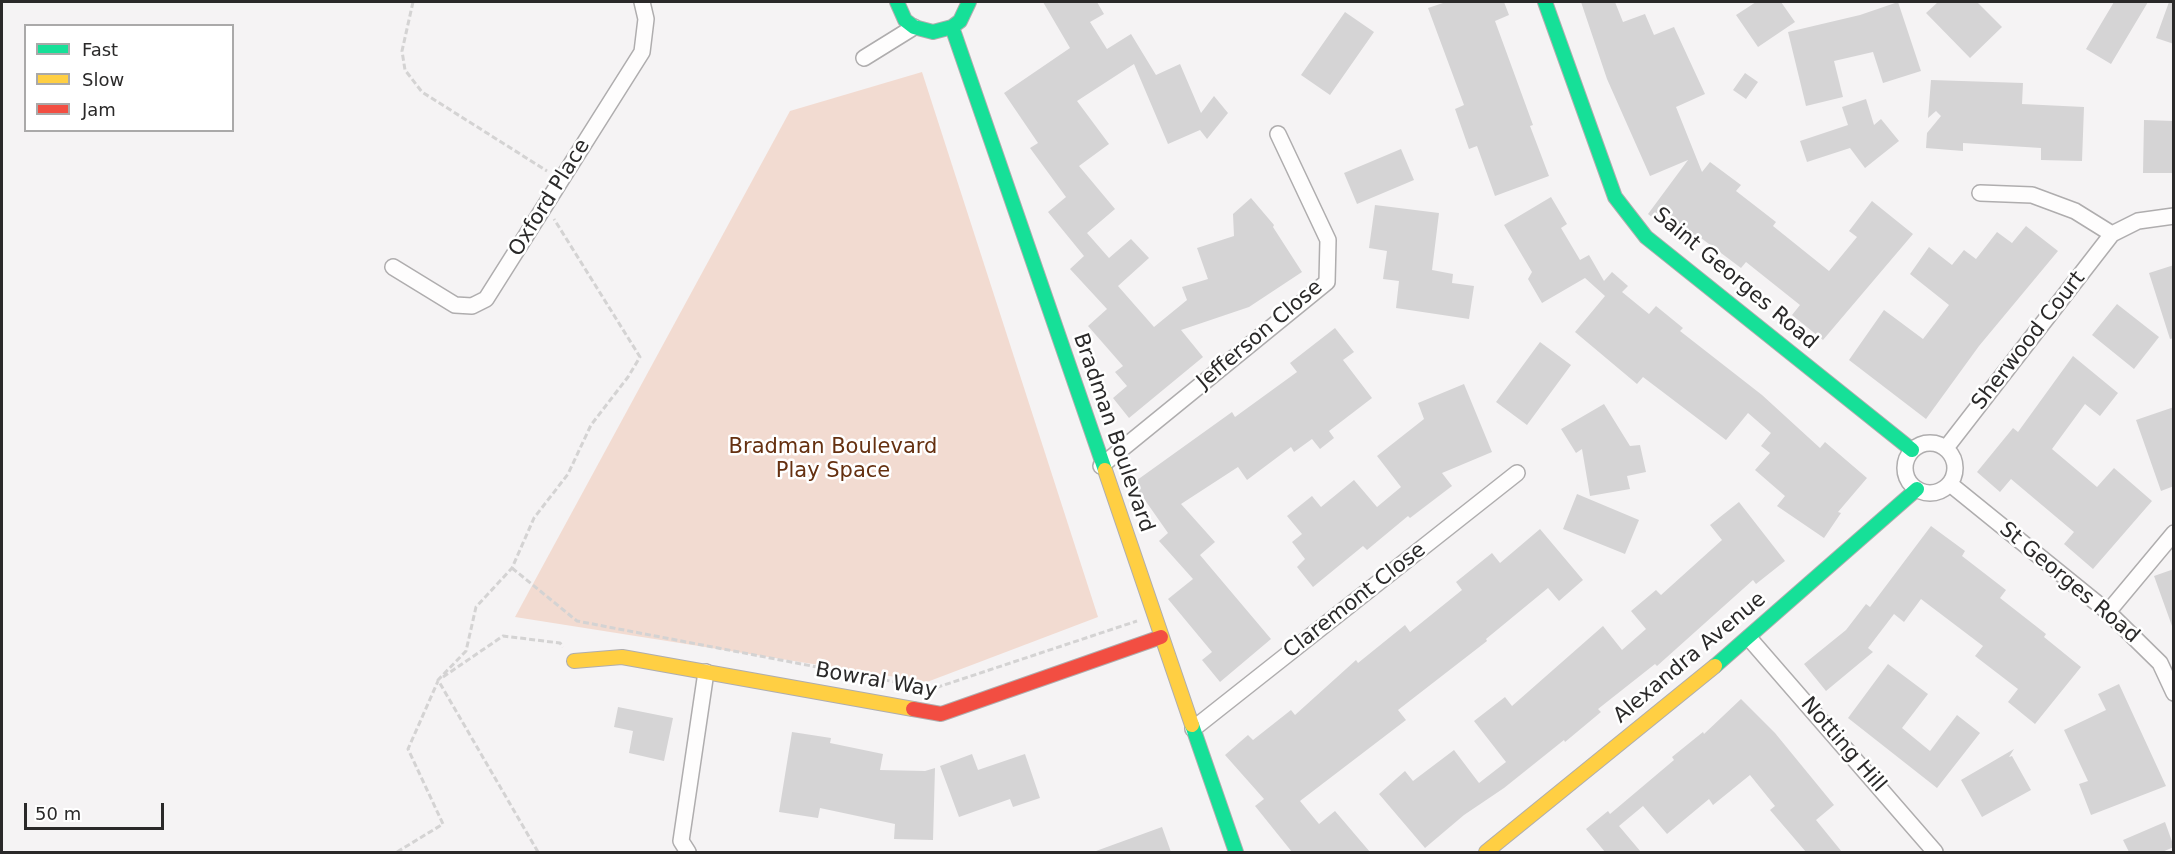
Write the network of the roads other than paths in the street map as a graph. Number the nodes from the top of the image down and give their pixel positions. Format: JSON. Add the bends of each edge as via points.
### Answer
{"nodes":[{"id":1,"x":642,"y":2,"type":"edge"},
{"id":2,"x":897,"y":2,"type":"edge"},
{"id":3,"x":969,"y":2,"type":"edge"},
{"id":4,"x":1545,"y":2,"type":"edge"},
{"id":5,"x":914,"y":27,"type":"junction"},
{"id":6,"x":952,"y":27,"type":"junction"},
{"id":7,"x":864,"y":58,"type":"dead end"},
{"id":8,"x":1278,"y":134,"type":"dead end"},
{"id":9,"x":1980,"y":194,"type":"dead end"},
{"id":10,"x":2174,"y":216,"type":"edge"},
{"id":11,"x":2112,"y":234,"type":"junction"},
{"id":12,"x":393,"y":267,"type":"dead end"},
{"id":13,"x":1946,"y":448,"type":"junction"},
{"id":14,"x":1912,"y":450,"type":"junction"},
{"id":15,"x":1101,"y":466,"type":"junction"},
{"id":16,"x":1517,"y":473,"type":"dead end"},
{"id":17,"x":1950,"y":484,"type":"junction"},
{"id":18,"x":1917,"y":489,"type":"junction"},
{"id":19,"x":2174,"y":533,"type":"edge"},
{"id":20,"x":2108,"y":612,"type":"junction"},
{"id":21,"x":1161,"y":637,"type":"junction"},
{"id":22,"x":1749,"y":638,"type":"junction"},
{"id":23,"x":574,"y":661,"type":"road end"},
{"id":24,"x":706,"y":672,"type":"junction"},
{"id":25,"x":2174,"y":693,"type":"edge"},
{"id":26,"x":1193,"y":729,"type":"junction"},
{"id":27,"x":688,"y":852,"type":"edge"},
{"id":28,"x":1236,"y":852,"type":"edge"},
{"id":29,"x":1486,"y":852,"type":"edge"},
{"id":30,"x":1935,"y":852,"type":"edge"}],
"edges":[{"from":1,"to":12,"type":"street","name":"Oxford Place","via":[[646,19],[642,52],[486,299],[472,306],[455,305]]},
{"from":2,"to":5,"type":"street","via":[[905,20]]},
{"from":3,"to":6,"type":"street","via":[[966,12]]},
{"from":4,"to":14,"type":"street","name":"Saint Georges Road","via":[[1615,197],[1646,237]]},
{"from":5,"to":6,"type":"street","via":[[933,32]]},
{"from":5,"to":7,"type":"street"},
{"from":6,"to":15,"type":"street","name":"Bradman Boulevard"},
{"from":8,"to":15,"type":"street","name":"Jefferson Close","via":[[1328,240],[1327,282]]},
{"from":9,"to":11,"type":"street","via":[[2032,195],[2075,211]]},
{"from":10,"to":11,"type":"street","name":"Sherwood Court","via":[[2138,221]]},
{"from":11,"to":13,"type":"street","name":"Sherwood Court"},
{"from":13,"to":14,"type":"street","via":[[1929,442]]},
{"from":13,"to":17,"type":"street","via":[[1956,470]]},
{"from":14,"to":18,"type":"street","via":[[1905,466],[1906,475]]},
{"from":15,"to":21,"type":"street","name":"Bradman Boulevard"},
{"from":16,"to":26,"type":"street","name":"Claremont Close"},
{"from":17,"to":18,"type":"street","via":[[1934,493]]},
{"from":17,"to":20,"type":"street","name":"St Georges Road"},
{"from":18,"to":22,"type":"street","name":"Alexandra Avenue"},
{"from":19,"to":20,"type":"street"},
{"from":20,"to":25,"type":"street","name":"St Georges Road","via":[[2160,663]]},
{"from":21,"to":24,"type":"street","name":"Bowral Way","via":[[941,714]]},
{"from":21,"to":26,"type":"street","name":"Bradman Boulevard"},
{"from":22,"to":29,"type":"street","name":"Alexandra Avenue"},
{"from":22,"to":30,"type":"street","name":"Notting Hill"},
{"from":23,"to":24,"type":"street","name":"Bowral Way","via":[[622,657]]},
{"from":24,"to":27,"type":"street","via":[[681,841]]},
{"from":26,"to":28,"type":"street","name":"Bradman Boulevard"}]}
